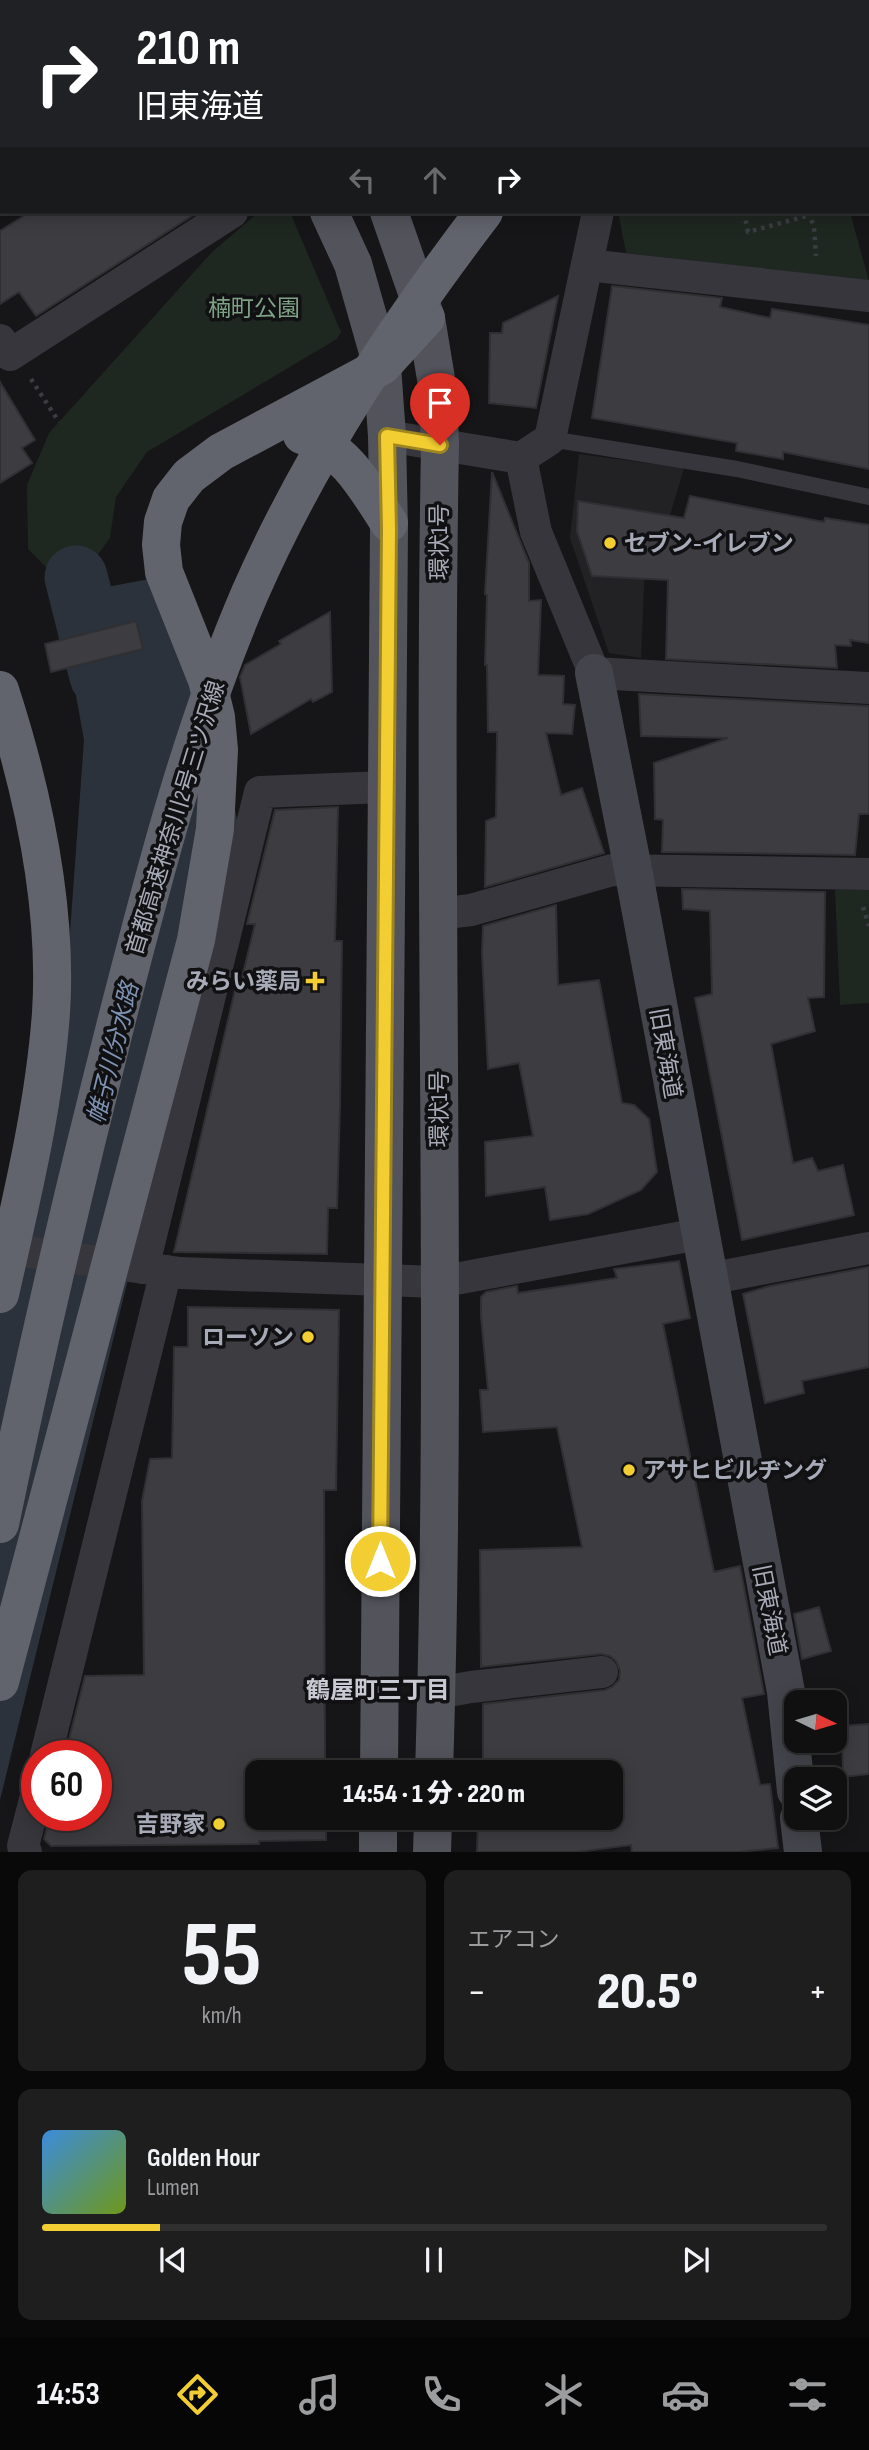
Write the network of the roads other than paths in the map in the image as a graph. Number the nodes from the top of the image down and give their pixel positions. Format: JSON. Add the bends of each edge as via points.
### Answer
{"nodes":[{"id":1,"x":229,"y":214,"type":"edge"},
{"id":2,"x":330,"y":214,"type":"edge"},
{"id":3,"x":390,"y":214,"type":"edge"},
{"id":4,"x":459,"y":214,"type":"edge"},
{"id":5,"x":482,"y":214,"type":"edge"},
{"id":6,"x":598,"y":214,"type":"edge"},
{"id":7,"x":587,"y":265,"type":"junction"},
{"id":8,"x":869,"y":296,"type":"edge"},
{"id":9,"x":426,"y":318,"type":"junction"},
{"id":10,"x":0,"y":340,"type":"edge"},
{"id":11,"x":382,"y":366,"type":"junction"},
{"id":12,"x":268,"y":429,"type":"junction"},
{"id":13,"x":387,"y":436,"type":"junction"},
{"id":14,"x":550,"y":439,"type":"junction"},
{"id":15,"x":440,"y":445,"type":"junction"},
{"id":16,"x":522,"y":458,"type":"junction"},
{"id":17,"x":869,"y":497,"type":"edge"},
{"id":18,"x":389,"y":523,"type":"junction"},
{"id":19,"x":594,"y":673,"type":"junction"},
{"id":20,"x":869,"y":688,"type":"edge"},
{"id":21,"x":0,"y":690,"type":"edge"},
{"id":22,"x":385,"y":787,"type":"junction"},
{"id":23,"x":633,"y":869,"type":"junction"},
{"id":24,"x":869,"y":874,"type":"edge"},
{"id":25,"x":438,"y":914,"type":"junction"},
{"id":26,"x":699,"y":1234,"type":"junction"},
{"id":27,"x":869,"y":1248,"type":"edge"},
{"id":28,"x":8,"y":1249,"type":"edge"},
{"id":29,"x":145,"y":1268,"type":"junction"},
{"id":30,"x":708,"y":1279,"type":"junction"},
{"id":31,"x":382,"y":1281,"type":"junction"},
{"id":32,"x":439,"y":1282,"type":"junction"},
{"id":33,"x":0,"y":1294,"type":"edge"},
{"id":34,"x":0,"y":1426,"type":"edge"},
{"id":35,"x":0,"y":1524,"type":"edge"},
{"id":36,"x":602,"y":1672,"type":"dead end"},
{"id":37,"x":0,"y":1682,"type":"edge"},
{"id":38,"x":437,"y":1693,"type":"junction"},
{"id":39,"x":49,"y":1740,"type":"edge"},
{"id":40,"x":379,"y":1760,"type":"edge"},
{"id":41,"x":434,"y":1760,"type":"edge"},
{"id":42,"x":794,"y":1767,"type":"edge"},
{"id":43,"x":378,"y":1830,"type":"edge"},
{"id":44,"x":433,"y":1830,"type":"edge"},
{"id":45,"x":800,"y":1830,"type":"edge"},
{"id":46,"x":27,"y":1831,"type":"edge"},
{"id":47,"x":26,"y":1852,"type":"edge"},
{"id":48,"x":378,"y":1852,"type":"edge"},
{"id":49,"x":432,"y":1852,"type":"edge"},
{"id":50,"x":803,"y":1852,"type":"edge"}],
"edges":[{"from":1,"to":10,"type":"street","via":[[10,355]]},
{"from":2,"to":11,"type":"main road","via":[[353,264]]},
{"from":3,"to":9,"type":"main road","name":"環状1号"},
{"from":4,"to":34,"type":"highway","name":"首都高速神奈川2号三ツ沢線","via":[[323,411],[260,524],[208,641],[169,757],[128,905],[59,1170]]},
{"from":5,"to":35,"type":"highway","name":"首都高速神奈川2号三ツ沢線","via":[[340,421],[278,533],[227,649],[180,786],[140,929],[78,1173]]},
{"from":6,"to":7,"type":"street"},
{"from":7,"to":8,"type":"street"},
{"from":7,"to":14,"type":"street"},
{"from":9,"to":11,"type":"highway"},
{"from":9,"to":15,"type":"main road","name":"環状1号","via":[[438,391]]},
{"from":11,"to":12,"type":"highway"},
{"from":11,"to":13,"type":"main road"},
{"from":12,"to":18,"type":"highway","via":[[318,440],[336,452]]},
{"from":12,"to":37,"type":"highway","via":[[222,452],[189,476],[171,499],[163,522],[164,572],[207,680],[216,717],[219,787],[207,882],[196,940]]},
{"from":13,"to":15,"type":"street"},
{"from":13,"to":18,"type":"main road"},
{"from":14,"to":16,"type":"street"},
{"from":14,"to":17,"type":"lane","via":[[737,469]]},
{"from":15,"to":16,"type":"street"},
{"from":15,"to":25,"type":"main road","name":"環状1号"},
{"from":16,"to":19,"type":"street","name":"旧東海道","via":[[536,532]]},
{"from":18,"to":22,"type":"main road"},
{"from":19,"to":20,"type":"street"},
{"from":19,"to":23,"type":"street","name":"旧東海道"},
{"from":21,"to":33,"type":"highway","via":[[34,820],[52,964],[51,1011],[35,1137]]},
{"from":22,"to":29,"type":"street","via":[[260,792]]},
{"from":22,"to":31,"type":"main road"},
{"from":23,"to":24,"type":"street"},
{"from":23,"to":25,"type":"street","via":[[612,870],[471,910]]},
{"from":23,"to":26,"type":"street","name":"旧東海道"},
{"from":25,"to":32,"type":"main road","name":"環状1号"},
{"from":26,"to":30,"type":"street","name":"旧東海道"},
{"from":26,"to":32,"type":"street"},
{"from":27,"to":30,"type":"street"},
{"from":28,"to":29,"type":"street"},
{"from":29,"to":31,"type":"street"},
{"from":29,"to":39,"type":"street"},
{"from":30,"to":42,"type":"street","name":"旧東海道","via":[[786,1692]]},
{"from":31,"to":32,"type":"street"},
{"from":31,"to":40,"type":"main road"},
{"from":32,"to":38,"type":"main road","name":"環状1号"},
{"from":36,"to":38,"type":"street"},
{"from":38,"to":41,"type":"main road","name":"環状1号"},
{"from":43,"to":48,"type":"main road"},
{"from":44,"to":49,"type":"main road"},
{"from":45,"to":50,"type":"street"},
{"from":46,"to":47,"type":"street"}]}
